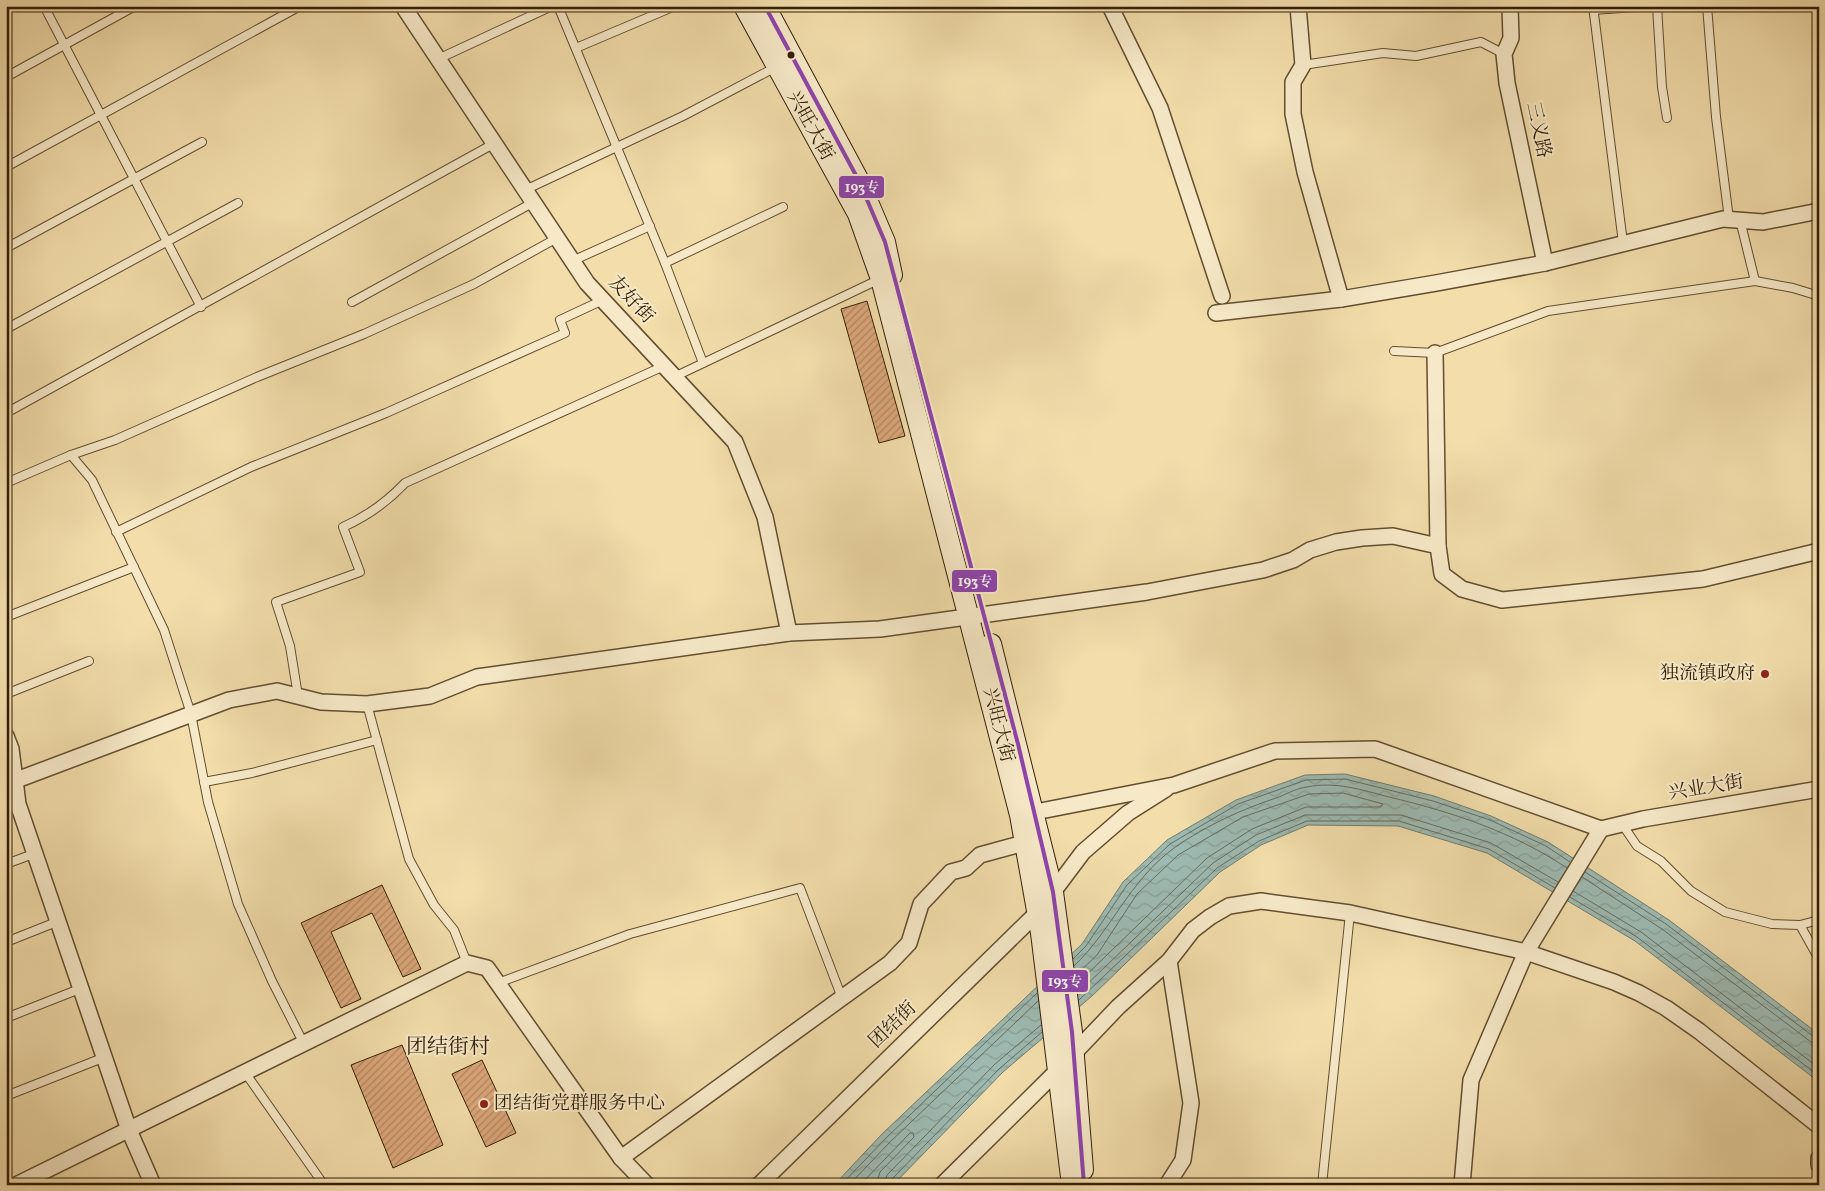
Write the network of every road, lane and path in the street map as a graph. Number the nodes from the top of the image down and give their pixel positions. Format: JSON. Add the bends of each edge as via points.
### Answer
{"nodes":[{"id":1,"x":44,"y":6,"type":"edge"},
{"id":2,"x":135,"y":6,"type":"edge"},
{"id":3,"x":300,"y":6,"type":"edge"},
{"id":4,"x":403,"y":6,"type":"edge"},
{"id":5,"x":552,"y":6,"type":"edge"},
{"id":6,"x":558,"y":6,"type":"edge"},
{"id":7,"x":676,"y":6,"type":"edge"},
{"id":8,"x":744,"y":6,"type":"edge"},
{"id":9,"x":765,"y":6,"type":"edge"},
{"id":10,"x":1110,"y":6,"type":"edge"},
{"id":11,"x":1298,"y":6,"type":"edge"},
{"id":12,"x":1510,"y":6,"type":"edge"},
{"id":13,"x":1650,"y":6,"type":"edge"},
{"id":14,"x":1656,"y":6,"type":"edge"},
{"id":15,"x":1707,"y":6,"type":"edge"},
{"id":16,"x":1593,"y":8,"type":"edge"},
{"id":17,"x":65,"y":45,"type":"junction"},
{"id":18,"x":576,"y":48,"type":"junction"},
{"id":19,"x":1504,"y":54,"type":"junction"},
{"id":20,"x":438,"y":59,"type":"junction"},
{"id":21,"x":785,"y":62,"type":"junction"},
{"id":22,"x":1303,"y":65,"type":"junction"},
{"id":23,"x":6,"y":77,"type":"edge"},
{"id":24,"x":102,"y":115,"type":"junction"},
{"id":25,"x":1667,"y":118,"type":"dead end"},
{"id":26,"x":202,"y":142,"type":"dead end"},
{"id":27,"x":495,"y":144,"type":"junction"},
{"id":28,"x":618,"y":148,"type":"junction"},
{"id":29,"x":6,"y":167,"type":"edge"},
{"id":30,"x":135,"y":179,"type":"junction"},
{"id":31,"x":529,"y":196,"type":"junction"},
{"id":32,"x":238,"y":203,"type":"dead end"},
{"id":33,"x":783,"y":207,"type":"dead end"},
{"id":34,"x":1819,"y":211,"type":"edge"},
{"id":35,"x":1735,"y":220,"type":"junction"},
{"id":36,"x":650,"y":226,"type":"junction"},
{"id":37,"x":557,"y":238,"type":"junction"},
{"id":38,"x":168,"y":242,"type":"junction"},
{"id":39,"x":1623,"y":243,"type":"junction"},
{"id":40,"x":6,"y":248,"type":"edge"},
{"id":41,"x":572,"y":260,"type":"junction"},
{"id":42,"x":665,"y":263,"type":"junction"},
{"id":43,"x":1545,"y":263,"type":"junction"},
{"id":44,"x":887,"y":277,"type":"junction"},
{"id":45,"x":1755,"y":281,"type":"junction"},
{"id":46,"x":1222,"y":296,"type":"dead end"},
{"id":47,"x":1819,"y":296,"type":"edge"},
{"id":48,"x":1341,"y":298,"type":"junction"},
{"id":49,"x":603,"y":300,"type":"junction"},
{"id":50,"x":352,"y":302,"type":"dead end"},
{"id":51,"x":201,"y":307,"type":"junction"},
{"id":52,"x":1216,"y":313,"type":"dead end"},
{"id":53,"x":6,"y":329,"type":"edge"},
{"id":54,"x":1394,"y":350,"type":"dead end"},
{"id":55,"x":1435,"y":353,"type":"junction"},
{"id":56,"x":704,"y":363,"type":"junction"},
{"id":57,"x":669,"y":371,"type":"junction"},
{"id":58,"x":6,"y":413,"type":"edge"},
{"id":59,"x":71,"y":455,"type":"junction"},
{"id":60,"x":6,"y":483,"type":"edge"},
{"id":61,"x":116,"y":532,"type":"junction"},
{"id":62,"x":1438,"y":546,"type":"junction"},
{"id":63,"x":1819,"y":551,"type":"edge"},
{"id":64,"x":134,"y":567,"type":"junction"},
{"id":65,"x":977,"y":615,"type":"junction"},
{"id":66,"x":6,"y":618,"type":"edge"},
{"id":67,"x":789,"y":633,"type":"junction"},
{"id":68,"x":89,"y":661,"type":"dead end"},
{"id":69,"x":6,"y":694,"type":"edge"},
{"id":70,"x":298,"y":696,"type":"junction"},
{"id":71,"x":367,"y":704,"type":"junction"},
{"id":72,"x":191,"y":714,"type":"junction"},
{"id":73,"x":6,"y":736,"type":"edge"},
{"id":74,"x":377,"y":740,"type":"junction"},
{"id":75,"x":204,"y":782,"type":"junction"},
{"id":76,"x":11,"y":783,"type":"edge"},
{"id":77,"x":1174,"y":785,"type":"junction"},
{"id":78,"x":1819,"y":790,"type":"edge"},
{"id":79,"x":1027,"y":814,"type":"junction"},
{"id":80,"x":1622,"y":824,"type":"junction"},
{"id":81,"x":1601,"y":829,"type":"junction"},
{"id":82,"x":1033,"y":841,"type":"junction"},
{"id":83,"x":36,"y":853,"type":"junction"},
{"id":84,"x":6,"y":864,"type":"edge"},
{"id":85,"x":1049,"y":904,"type":"junction"},
{"id":86,"x":1350,"y":913,"type":"junction"},
{"id":87,"x":1819,"y":920,"type":"edge"},
{"id":88,"x":59,"y":921,"type":"junction"},
{"id":89,"x":1800,"y":925,"type":"junction"},
{"id":90,"x":6,"y":942,"type":"edge"},
{"id":91,"x":1526,"y":952,"type":"junction"},
{"id":92,"x":1819,"y":959,"type":"edge"},
{"id":93,"x":1169,"y":961,"type":"junction"},
{"id":94,"x":467,"y":962,"type":"junction"},
{"id":95,"x":498,"y":983,"type":"junction"},
{"id":96,"x":82,"y":988,"type":"junction"},
{"id":97,"x":842,"y":998,"type":"junction"},
{"id":98,"x":6,"y":1018,"type":"edge"},
{"id":99,"x":303,"y":1042,"type":"junction"},
{"id":100,"x":1067,"y":1042,"type":"junction"},
{"id":101,"x":105,"y":1057,"type":"junction"},
{"id":102,"x":1058,"y":1070,"type":"junction"},
{"id":103,"x":244,"y":1072,"type":"junction"},
{"id":104,"x":6,"y":1096,"type":"edge"},
{"id":105,"x":1819,"y":1126,"type":"edge"},
{"id":106,"x":129,"y":1130,"type":"junction"},
{"id":107,"x":621,"y":1158,"type":"junction"},
{"id":108,"x":1819,"y":1158,"type":"edge"},
{"id":109,"x":1819,"y":1165,"type":"edge"},
{"id":110,"x":16,"y":1185,"type":"edge"},
{"id":111,"x":153,"y":1185,"type":"edge"},
{"id":112,"x":324,"y":1185,"type":"edge"},
{"id":113,"x":647,"y":1185,"type":"edge"},
{"id":114,"x":759,"y":1185,"type":"edge"},
{"id":115,"x":942,"y":1185,"type":"edge"},
{"id":116,"x":1072,"y":1185,"type":"edge"},
{"id":117,"x":1084,"y":1185,"type":"edge"},
{"id":118,"x":1167,"y":1185,"type":"edge"},
{"id":119,"x":1322,"y":1185,"type":"edge"},
{"id":120,"x":1462,"y":1185,"type":"edge"}],
"edges":[{"from":1,"to":17,"type":"lane"},
{"from":2,"to":17,"type":"lane"},
{"from":3,"to":24,"type":"lane"},
{"from":4,"to":20,"type":"street","name":"友好街"},
{"from":5,"to":20,"type":"lane"},
{"from":6,"to":18,"type":"lane"},
{"from":7,"to":18,"type":"lane"},
{"from":8,"to":21,"type":"street","name":"兴旺大街"},
{"from":9,"to":21,"type":"street","name":"兴旺大街"},
{"from":10,"to":46,"type":"street","via":[[1160,108]]},
{"from":11,"to":22,"type":"street"},
{"from":12,"to":19,"type":"street","name":"三义路","via":[[1512,38]]},
{"from":13,"to":16,"type":"lane"},
{"from":14,"to":25,"type":"lane"},
{"from":15,"to":35,"type":"lane","via":[[1716,117]]},
{"from":16,"to":39,"type":"lane"},
{"from":17,"to":23,"type":"lane"},
{"from":17,"to":24,"type":"lane"},
{"from":18,"to":28,"type":"lane"},
{"from":19,"to":22,"type":"lane","via":[[1481,42],[1416,56],[1383,53]]},
{"from":19,"to":43,"type":"street","name":"三义路","via":[[1507,83]]},
{"from":20,"to":27,"type":"street","name":"友好街"},
{"from":21,"to":28,"type":"lane"},
{"from":21,"to":44,"type":"street","name":"兴旺大街","via":[[863,189],[885,242]]},
{"from":22,"to":48,"type":"street","via":[[1293,82],[1293,114],[1305,172]]},
{"from":24,"to":29,"type":"lane"},
{"from":24,"to":30,"type":"lane"},
{"from":26,"to":30,"type":"lane"},
{"from":27,"to":31,"type":"street","name":"友好街"},
{"from":27,"to":51,"type":"lane"},
{"from":28,"to":31,"type":"lane"},
{"from":28,"to":36,"type":"lane"},
{"from":30,"to":38,"type":"lane"},
{"from":30,"to":40,"type":"lane"},
{"from":31,"to":37,"type":"street","name":"友好街"},
{"from":31,"to":50,"type":"lane"},
{"from":32,"to":38,"type":"lane"},
{"from":33,"to":42,"type":"lane"},
{"from":34,"to":35,"type":"street","via":[[1763,222]]},
{"from":35,"to":39,"type":"street","via":[[1723,219]]},
{"from":35,"to":45,"type":"lane"},
{"from":36,"to":41,"type":"lane"},
{"from":36,"to":42,"type":"lane"},
{"from":37,"to":41,"type":"street","name":"友好街"},
{"from":37,"to":59,"type":"lane","via":[[474,284],[364,334],[256,377],[115,440]]},
{"from":38,"to":51,"type":"lane"},
{"from":38,"to":53,"type":"lane"},
{"from":39,"to":43,"type":"street"},
{"from":41,"to":49,"type":"street","name":"友好街"},
{"from":42,"to":56,"type":"lane"},
{"from":43,"to":48,"type":"street"},
{"from":44,"to":56,"type":"lane"},
{"from":44,"to":65,"type":"street","name":"兴旺大街"},
{"from":45,"to":47,"type":"lane"},
{"from":45,"to":55,"type":"lane","via":[[1548,311]]},
{"from":48,"to":52,"type":"street"},
{"from":49,"to":57,"type":"street","name":"友好街"},
{"from":49,"to":61,"type":"lane","via":[[560,320],[566,333],[386,413],[250,468]]},
{"from":51,"to":58,"type":"lane"},
{"from":54,"to":55,"type":"lane"},
{"from":55,"to":62,"type":"street"},
{"from":56,"to":57,"type":"lane"},
{"from":57,"to":67,"type":"street","name":"友好街","via":[[735,442],[765,517]]},
{"from":57,"to":70,"type":"lane","via":[[405,483],[366,517],[343,527],[360,572],[276,602],[290,646]]},
{"from":59,"to":60,"type":"lane"},
{"from":59,"to":61,"type":"lane","via":[[92,480]]},
{"from":61,"to":64,"type":"lane"},
{"from":62,"to":63,"type":"street","via":[[1442,574],[1462,589],[1502,600],[1703,579]]},
{"from":62,"to":65,"type":"street","via":[[1394,536],[1336,542],[1263,570],[1146,592]]},
{"from":64,"to":66,"type":"lane"},
{"from":64,"to":72,"type":"lane","via":[[164,630]]},
{"from":65,"to":67,"type":"street","via":[[880,629]]},
{"from":65,"to":79,"type":"street","name":"兴旺大街"},
{"from":67,"to":71,"type":"street","via":[[477,676],[430,696]]},
{"from":68,"to":69,"type":"lane"},
{"from":70,"to":71,"type":"street","via":[[321,702]]},
{"from":70,"to":72,"type":"street","via":[[277,690],[229,700]]},
{"from":71,"to":74,"type":"lane"},
{"from":72,"to":75,"type":"lane"},
{"from":72,"to":76,"type":"street"},
{"from":73,"to":76,"type":"street","via":[[11,749]]},
{"from":74,"to":75,"type":"lane","via":[[252,773]]},
{"from":74,"to":94,"type":"lane","via":[[409,859],[434,905],[454,930]]},
{"from":75,"to":99,"type":"lane","via":[[238,904]]},
{"from":76,"to":83,"type":"street"},
{"from":77,"to":79,"type":"street"},
{"from":77,"to":81,"type":"street","via":[[1276,751],[1375,749]]},
{"from":77,"to":85,"type":"street","name":"团结街","via":[[1128,813],[1083,852]]},
{"from":78,"to":80,"type":"street","name":"兴业大街"},
{"from":79,"to":82,"type":"street","name":"兴旺大街"},
{"from":80,"to":81,"type":"street","name":"兴业大街"},
{"from":80,"to":89,"type":"lane","via":[[1637,846],[1661,861],[1691,891],[1725,912],[1772,924]]},
{"from":81,"to":91,"type":"street"},
{"from":82,"to":85,"type":"street","name":"兴旺大街"},
{"from":82,"to":97,"type":"street","via":[[980,855],[966,868],[951,872],[922,904],[909,943],[890,963]]},
{"from":83,"to":84,"type":"lane"},
{"from":83,"to":88,"type":"street"},
{"from":85,"to":100,"type":"street","name":"兴旺大街"},
{"from":85,"to":100,"type":"street","name":"兴旺大街","via":[[1041,933]]},
{"from":85,"to":114,"type":"street","name":"团结街"},
{"from":86,"to":91,"type":"street"},
{"from":86,"to":93,"type":"street","via":[[1261,901],[1229,906],[1193,930]]},
{"from":86,"to":119,"type":"lane"},
{"from":87,"to":89,"type":"lane"},
{"from":88,"to":90,"type":"lane"},
{"from":88,"to":96,"type":"street"},
{"from":89,"to":92,"type":"lane"},
{"from":91,"to":105,"type":"street","via":[[1614,982],[1666,1008]]},
{"from":91,"to":120,"type":"street","via":[[1471,1080]]},
{"from":93,"to":100,"type":"street"},
{"from":93,"to":118,"type":"street","via":[[1191,1103],[1183,1160]]},
{"from":94,"to":95,"type":"street","via":[[487,968]]},
{"from":94,"to":99,"type":"street"},
{"from":95,"to":97,"type":"lane","via":[[630,934],[800,888]]},
{"from":95,"to":107,"type":"street"},
{"from":96,"to":98,"type":"lane"},
{"from":96,"to":101,"type":"street"},
{"from":97,"to":107,"type":"street"},
{"from":99,"to":103,"type":"street"},
{"from":100,"to":102,"type":"street","name":"兴旺大街"},
{"from":100,"to":117,"type":"street","name":"兴旺大街"},
{"from":101,"to":104,"type":"lane"},
{"from":101,"to":106,"type":"street"},
{"from":102,"to":115,"type":"street"},
{"from":102,"to":116,"type":"street","name":"兴旺大街"},
{"from":103,"to":106,"type":"street"},
{"from":103,"to":112,"type":"lane"},
{"from":106,"to":110,"type":"street"},
{"from":106,"to":111,"type":"street"},
{"from":107,"to":113,"type":"street"},
{"from":108,"to":109,"type":"street"}]}
